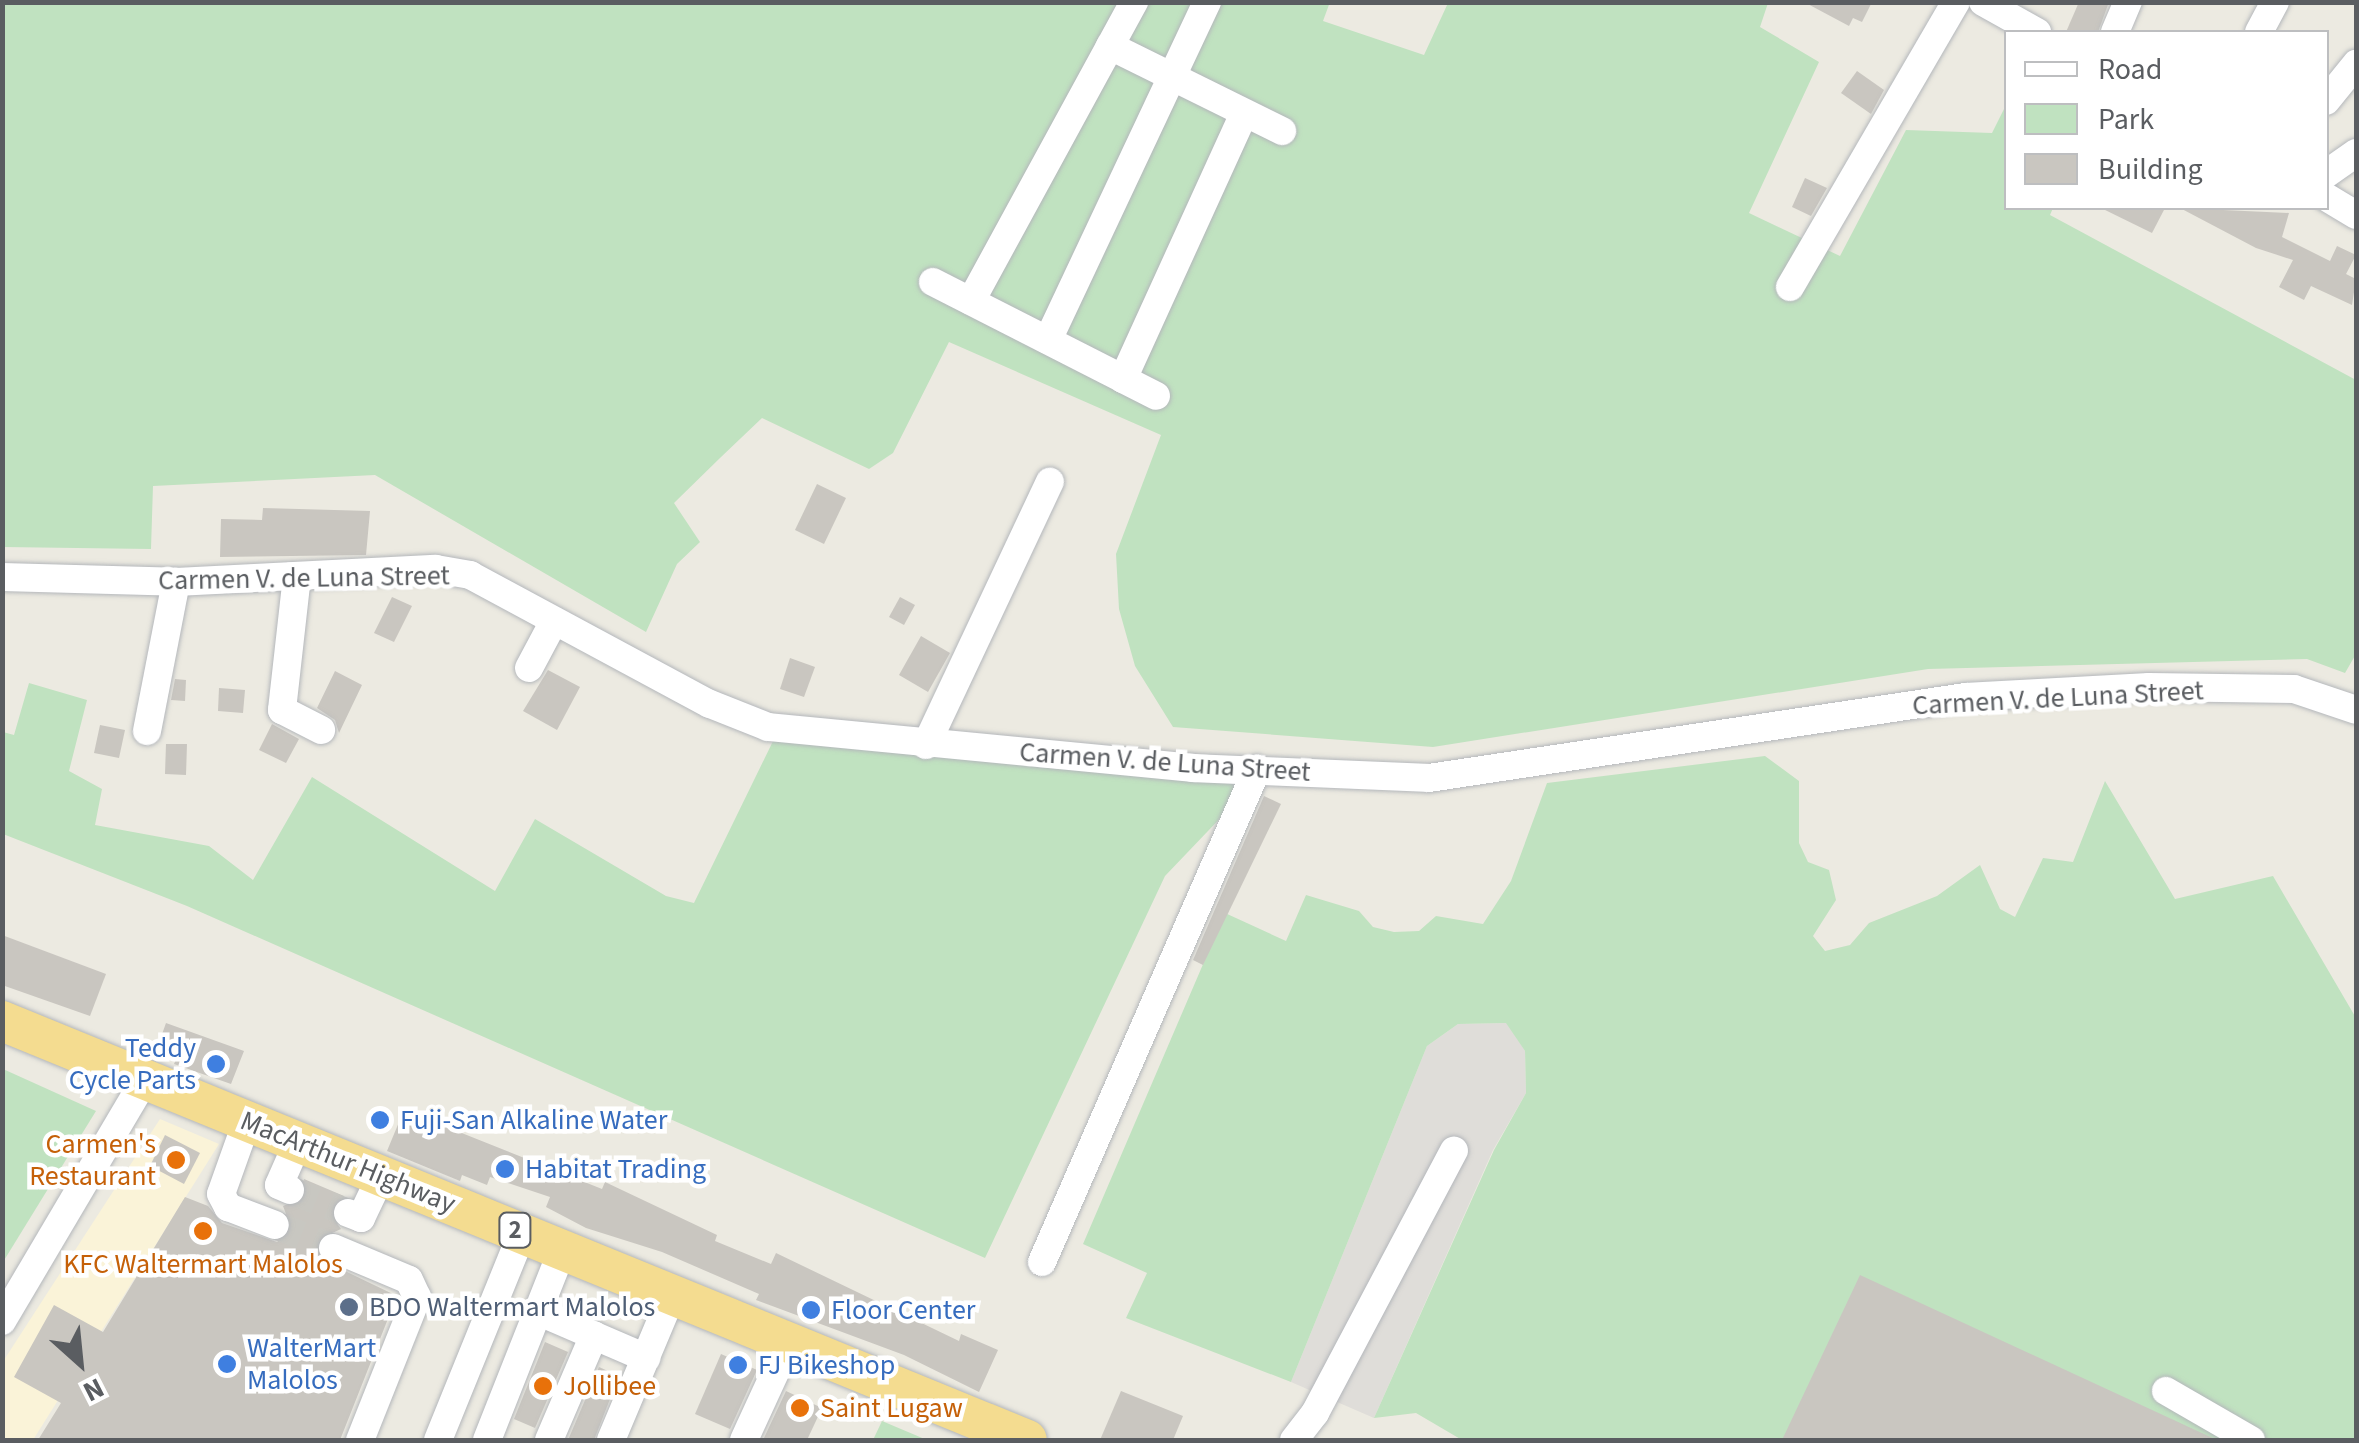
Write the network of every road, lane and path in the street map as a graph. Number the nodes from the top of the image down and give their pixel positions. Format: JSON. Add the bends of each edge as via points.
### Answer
{"nodes":[{"id":1,"x":1134,"y":2,"type":"edge"},
{"id":2,"x":1207,"y":2,"type":"edge"},
{"id":3,"x":1956,"y":2,"type":"edge"},
{"id":4,"x":1982,"y":2,"type":"edge"},
{"id":5,"x":2128,"y":2,"type":"edge"},
{"id":6,"x":2275,"y":2,"type":"edge"},
{"id":7,"x":2033,"y":30,"type":"edge"},
{"id":8,"x":2117,"y":30,"type":"edge"},
{"id":9,"x":2260,"y":30,"type":"edge"},
{"id":10,"x":1110,"y":46,"type":"junction"},
{"id":11,"x":2356,"y":64,"type":"edge"},
{"id":12,"x":1172,"y":80,"type":"junction"},
{"id":13,"x":2329,"y":97,"type":"edge"},
{"id":14,"x":1244,"y":114,"type":"junction"},
{"id":15,"x":1282,"y":130,"type":"dead end"},
{"id":16,"x":2356,"y":153,"type":"edge"},
{"id":17,"x":2329,"y":172,"type":"edge"},
{"id":18,"x":2329,"y":199,"type":"edge"},
{"id":19,"x":2356,"y":214,"type":"edge"},
{"id":20,"x":933,"y":282,"type":"dead end"},
{"id":21,"x":1790,"y":288,"type":"dead end"},
{"id":22,"x":971,"y":302,"type":"junction"},
{"id":23,"x":1048,"y":340,"type":"junction"},
{"id":24,"x":1123,"y":379,"type":"junction"},
{"id":25,"x":1156,"y":396,"type":"dead end"},
{"id":26,"x":1050,"y":482,"type":"dead end"},
{"id":27,"x":297,"y":576,"type":"junction"},
{"id":28,"x":2,"y":577,"type":"edge"},
{"id":29,"x":176,"y":582,"type":"junction"},
{"id":30,"x":554,"y":622,"type":"junction"},
{"id":31,"x":529,"y":668,"type":"dead end"},
{"id":32,"x":2356,"y":710,"type":"edge"},
{"id":33,"x":321,"y":730,"type":"dead end"},
{"id":34,"x":147,"y":731,"type":"dead end"},
{"id":35,"x":926,"y":745,"type":"junction"},
{"id":36,"x":1258,"y":769,"type":"junction"},
{"id":37,"x":2,"y":1020,"type":"edge"},
{"id":38,"x":145,"y":1080,"type":"junction"},
{"id":39,"x":247,"y":1121,"type":"junction"},
{"id":40,"x":298,"y":1142,"type":"junction"},
{"id":41,"x":1454,"y":1150,"type":"dead end"},
{"id":42,"x":381,"y":1176,"type":"junction"},
{"id":43,"x":290,"y":1190,"type":"dead end"},
{"id":44,"x":348,"y":1213,"type":"dead end"},
{"id":45,"x":275,"y":1225,"type":"tunnel mouth"},
{"id":46,"x":522,"y":1233,"type":"junction"},
{"id":47,"x":333,"y":1248,"type":"tunnel mouth"},
{"id":48,"x":563,"y":1248,"type":"junction"},
{"id":49,"x":1042,"y":1262,"type":"dead end"},
{"id":50,"x":672,"y":1296,"type":"junction"},
{"id":51,"x":537,"y":1311,"type":"junction"},
{"id":52,"x":2,"y":1321,"type":"edge"},
{"id":53,"x":594,"y":1335,"type":"junction"},
{"id":54,"x":788,"y":1342,"type":"junction"},
{"id":55,"x":646,"y":1358,"type":"junction"},
{"id":56,"x":2166,"y":1391,"type":"dead end"},
{"id":57,"x":360,"y":1440,"type":"edge"},
{"id":58,"x":438,"y":1440,"type":"edge"},
{"id":59,"x":487,"y":1440,"type":"edge"},
{"id":60,"x":549,"y":1440,"type":"edge"},
{"id":61,"x":610,"y":1440,"type":"edge"},
{"id":62,"x":744,"y":1440,"type":"edge"},
{"id":63,"x":1027,"y":1440,"type":"edge"},
{"id":64,"x":1294,"y":1440,"type":"edge"},
{"id":65,"x":2252,"y":1440,"type":"edge"}],
"edges":[{"from":1,"to":10,"type":"street"},
{"from":2,"to":12,"type":"street"},
{"from":3,"to":21,"type":"street"},
{"from":4,"to":7,"type":"street"},
{"from":5,"to":8,"type":"street"},
{"from":6,"to":9,"type":"street"},
{"from":10,"to":12,"type":"street"},
{"from":10,"to":22,"type":"street"},
{"from":11,"to":13,"type":"street"},
{"from":12,"to":14,"type":"street"},
{"from":12,"to":23,"type":"street"},
{"from":14,"to":15,"type":"street"},
{"from":14,"to":24,"type":"street"},
{"from":16,"to":17,"type":"street"},
{"from":18,"to":19,"type":"street"},
{"from":20,"to":22,"type":"street"},
{"from":22,"to":23,"type":"street"},
{"from":23,"to":24,"type":"street"},
{"from":24,"to":25,"type":"street"},
{"from":26,"to":35,"type":"street"},
{"from":27,"to":29,"type":"street","name":"Carmen V. de Luna Street"},
{"from":27,"to":30,"type":"street","name":"Carmen V. de Luna Street","via":[[436,568],[470,575]]},
{"from":27,"to":33,"type":"street","via":[[282,710]]},
{"from":28,"to":29,"type":"street","name":"Carmen V. de Luna Street"},
{"from":29,"to":34,"type":"street"},
{"from":30,"to":31,"type":"street"},
{"from":30,"to":35,"type":"street","name":"Carmen V. de Luna Street","via":[[768,727]]},
{"from":32,"to":36,"type":"street","name":"Carmen V. de Luna Street","via":[[2294,689],[2057,692],[1965,697],[1429,778]]},
{"from":35,"to":36,"type":"street","name":"Carmen V. de Luna Street"},
{"from":36,"to":49,"type":"street"},
{"from":37,"to":38,"type":"highway","name":"MacArthur Highway","number":"2"},
{"from":38,"to":39,"type":"highway","name":"MacArthur Highway","number":"2"},
{"from":38,"to":52,"type":"street"},
{"from":39,"to":40,"type":"highway","name":"MacArthur Highway","number":"2"},
{"from":39,"to":45,"type":"street","via":[[221,1194],[228,1206]]},
{"from":40,"to":42,"type":"highway","name":"MacArthur Highway","number":"2"},
{"from":40,"to":43,"type":"street","via":[[279,1185]]},
{"from":41,"to":64,"type":"street","via":[[1315,1414]]},
{"from":42,"to":44,"type":"street","via":[[362,1218]]},
{"from":42,"to":46,"type":"highway","name":"MacArthur Highway","number":"2"},
{"from":46,"to":48,"type":"highway","name":"MacArthur Highway","number":"2"},
{"from":46,"to":58,"type":"street"},
{"from":47,"to":57,"type":"street","via":[[409,1280],[417,1297]]},
{"from":48,"to":50,"type":"highway","name":"MacArthur Highway","number":"2"},
{"from":48,"to":51,"type":"street"},
{"from":50,"to":54,"type":"highway","name":"MacArthur Highway","number":"2"},
{"from":50,"to":55,"type":"street"},
{"from":51,"to":53,"type":"street"},
{"from":51,"to":59,"type":"street"},
{"from":53,"to":55,"type":"street"},
{"from":53,"to":60,"type":"street"},
{"from":54,"to":62,"type":"street"},
{"from":54,"to":63,"type":"highway","name":"MacArthur Highway","number":"2"},
{"from":55,"to":61,"type":"street"},
{"from":56,"to":65,"type":"street"}]}
